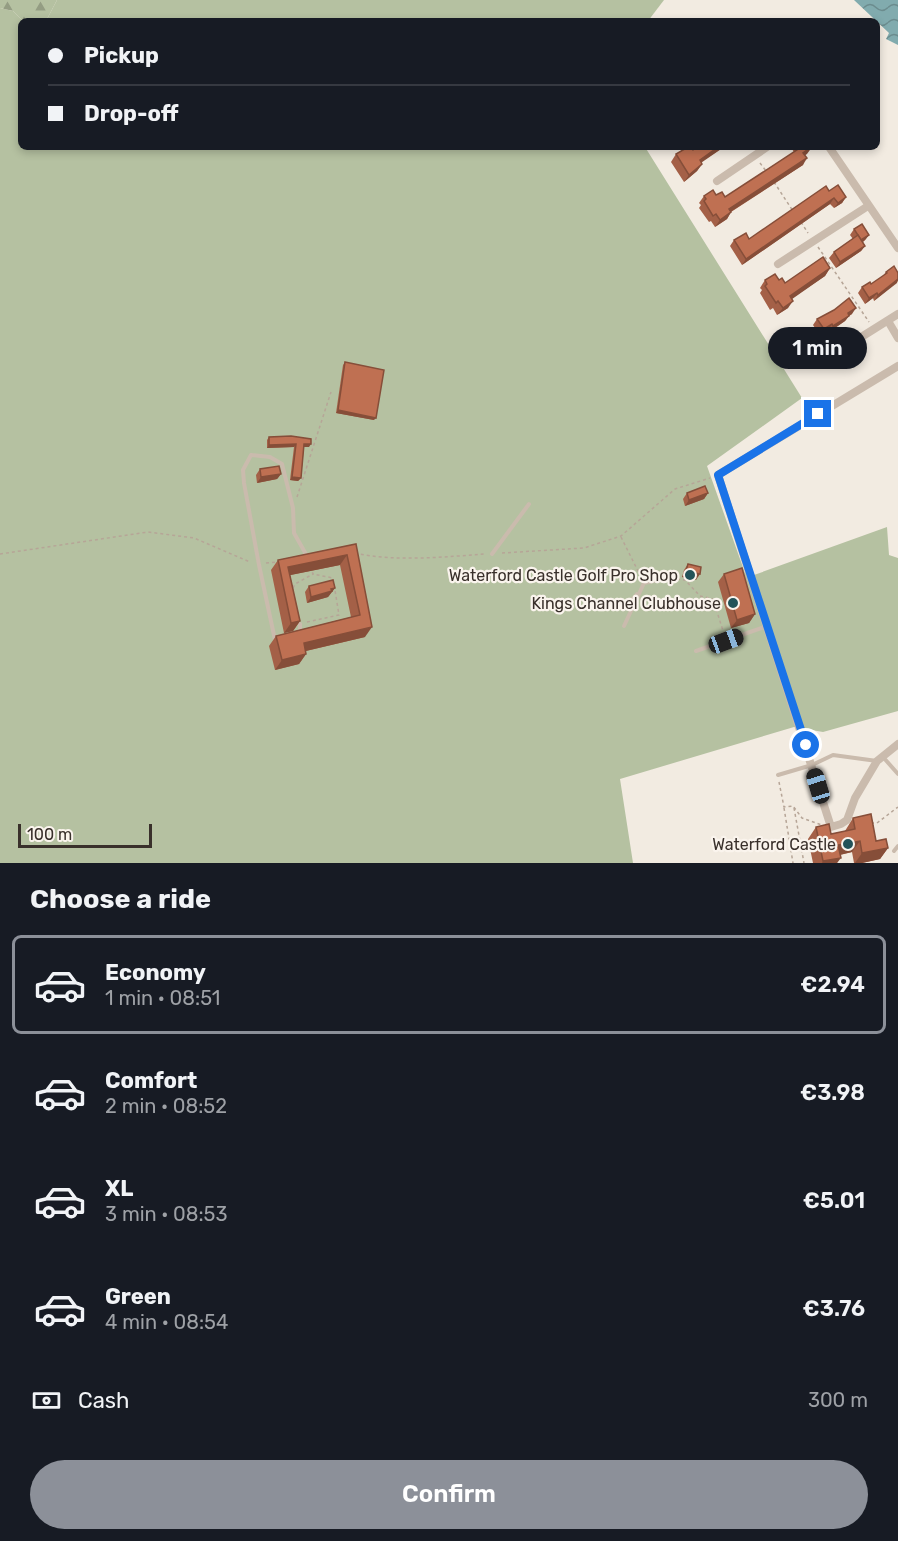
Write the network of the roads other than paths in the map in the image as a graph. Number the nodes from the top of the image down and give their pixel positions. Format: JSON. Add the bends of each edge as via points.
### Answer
{"nodes":[{"id":1,"x":763,"y":150,"type":"edge"},
{"id":2,"x":831,"y":150,"type":"edge"},
{"id":3,"x":717,"y":181,"type":"dead end"},
{"id":4,"x":868,"y":206,"type":"junction"},
{"id":5,"x":898,"y":248,"type":"edge"},
{"id":6,"x":778,"y":264,"type":"dead end"},
{"id":7,"x":898,"y":314,"type":"edge"},
{"id":8,"x":888,"y":321,"type":"junction"},
{"id":9,"x":898,"y":338,"type":"edge"},
{"id":10,"x":847,"y":346,"type":"dead end"},
{"id":11,"x":898,"y":366,"type":"edge"},
{"id":12,"x":529,"y":504,"type":"dead end"},
{"id":13,"x":492,"y":554,"type":"road end"},
{"id":14,"x":307,"y":556,"type":"edge"},
{"id":15,"x":671,"y":578,"type":"road end"},
{"id":16,"x":639,"y":591,"type":"junction"},
{"id":17,"x":618,"y":607,"type":"dead end"},
{"id":18,"x":300,"y":624,"type":"edge"},
{"id":19,"x":624,"y":626,"type":"dead end"},
{"id":20,"x":768,"y":626,"type":"junction"},
{"id":21,"x":292,"y":636,"type":"edge"},
{"id":22,"x":283,"y":638,"type":"edge"},
{"id":23,"x":696,"y":651,"type":"dead end"},
{"id":24,"x":898,"y":744,"type":"edge"},
{"id":25,"x":880,"y":759,"type":"junction"},
{"id":26,"x":812,"y":765,"type":"junction"},
{"id":27,"x":898,"y":774,"type":"edge"},
{"id":28,"x":777,"y":775,"type":"road end"},
{"id":29,"x":898,"y":846,"type":"edge"},
{"id":30,"x":894,"y":851,"type":"dead end"}],
"edges":[{"from":1,"to":3,"type":"street"},
{"from":2,"to":4,"type":"street"},
{"from":4,"to":5,"type":"street"},
{"from":4,"to":6,"type":"street"},
{"from":7,"to":8,"type":"street"},
{"from":8,"to":9,"type":"street"},
{"from":8,"to":10,"type":"street"},
{"from":11,"to":20,"type":"street","via":[[718,475]]},
{"from":12,"to":13,"type":"lane"},
{"from":14,"to":22,"type":"lane","via":[[294,533],[293,508],[282,464],[270,457],[251,455],[243,470],[258,565],[275,640]]},
{"from":15,"to":16,"type":"lane","via":[[644,583]]},
{"from":16,"to":17,"type":"lane"},
{"from":16,"to":19,"type":"lane"},
{"from":18,"to":21,"type":"lane","via":[[301,633]]},
{"from":20,"to":23,"type":"lane"},
{"from":20,"to":26,"type":"street"},
{"from":24,"to":25,"type":"street"},
{"from":25,"to":26,"type":"lane","via":[[833,755]]},
{"from":25,"to":26,"type":"street","via":[[855,798],[847,820],[831,827]]},
{"from":25,"to":27,"type":"lane"},
{"from":26,"to":28,"type":"lane"},
{"from":29,"to":30,"type":"lane"}]}
